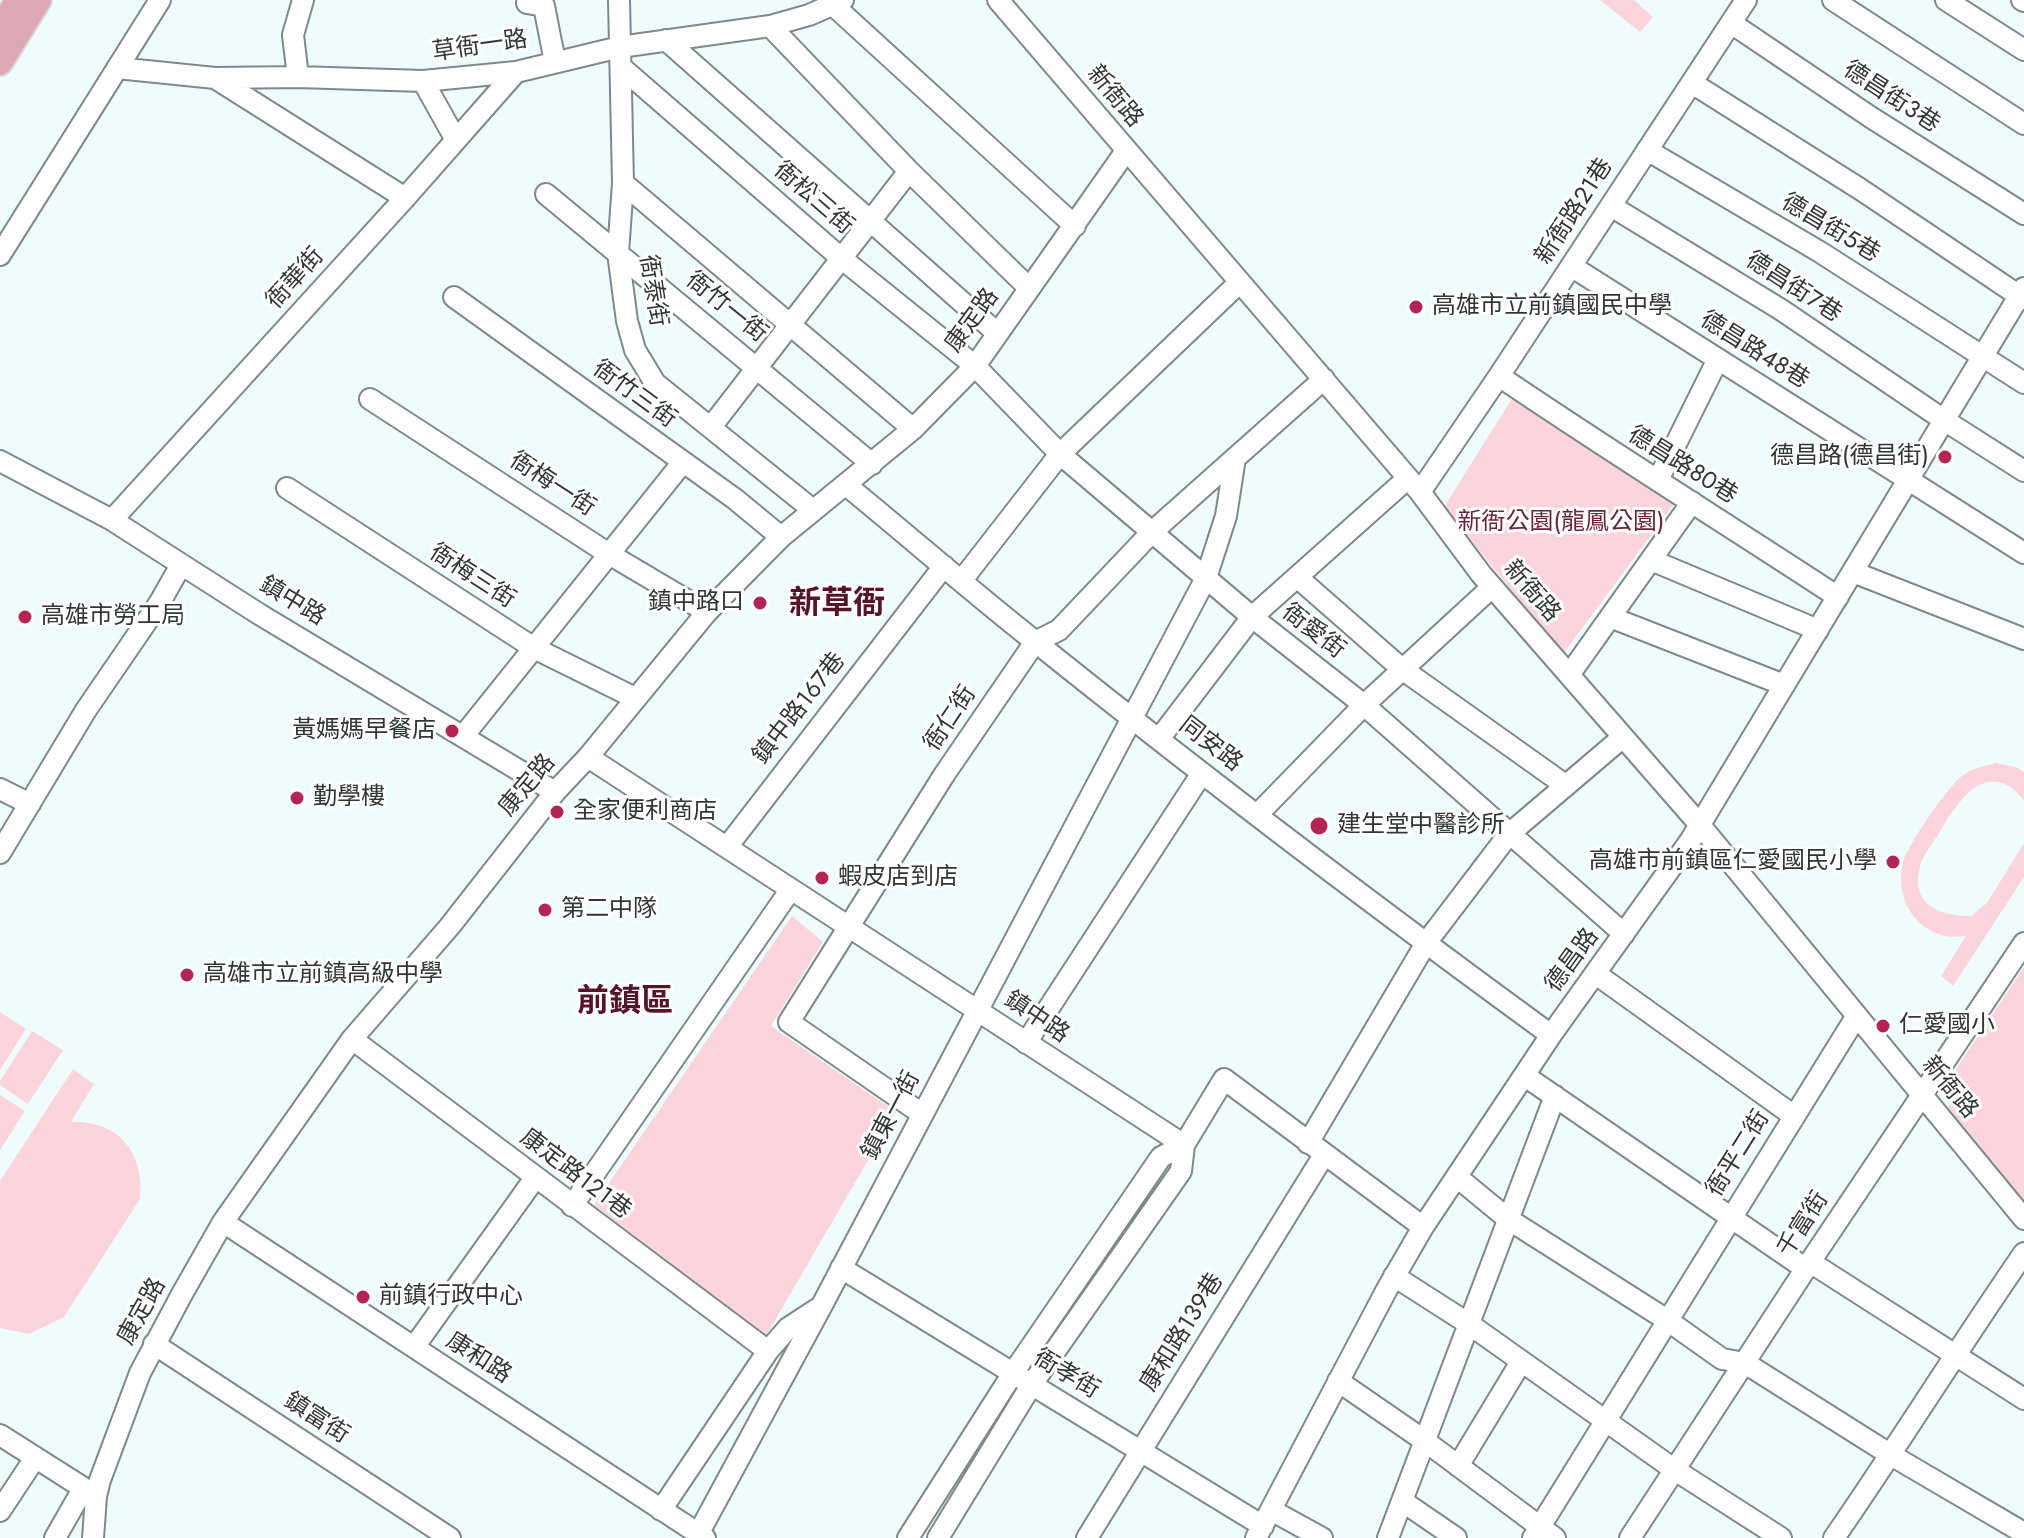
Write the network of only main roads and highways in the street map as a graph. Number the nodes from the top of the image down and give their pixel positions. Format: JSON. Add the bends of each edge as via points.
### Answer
{"nodes":[{"id":1,"x":18,"y":0,"type":"edge"},
{"id":2,"x":39,"y":0,"type":"edge"},
{"id":3,"x":0,"y":29,"type":"edge"},
{"id":4,"x":0,"y":63,"type":"edge"}],
"edges":[{"from":1,"to":3,"type":"main road"},
{"from":2,"to":4,"type":"main road"}]}
